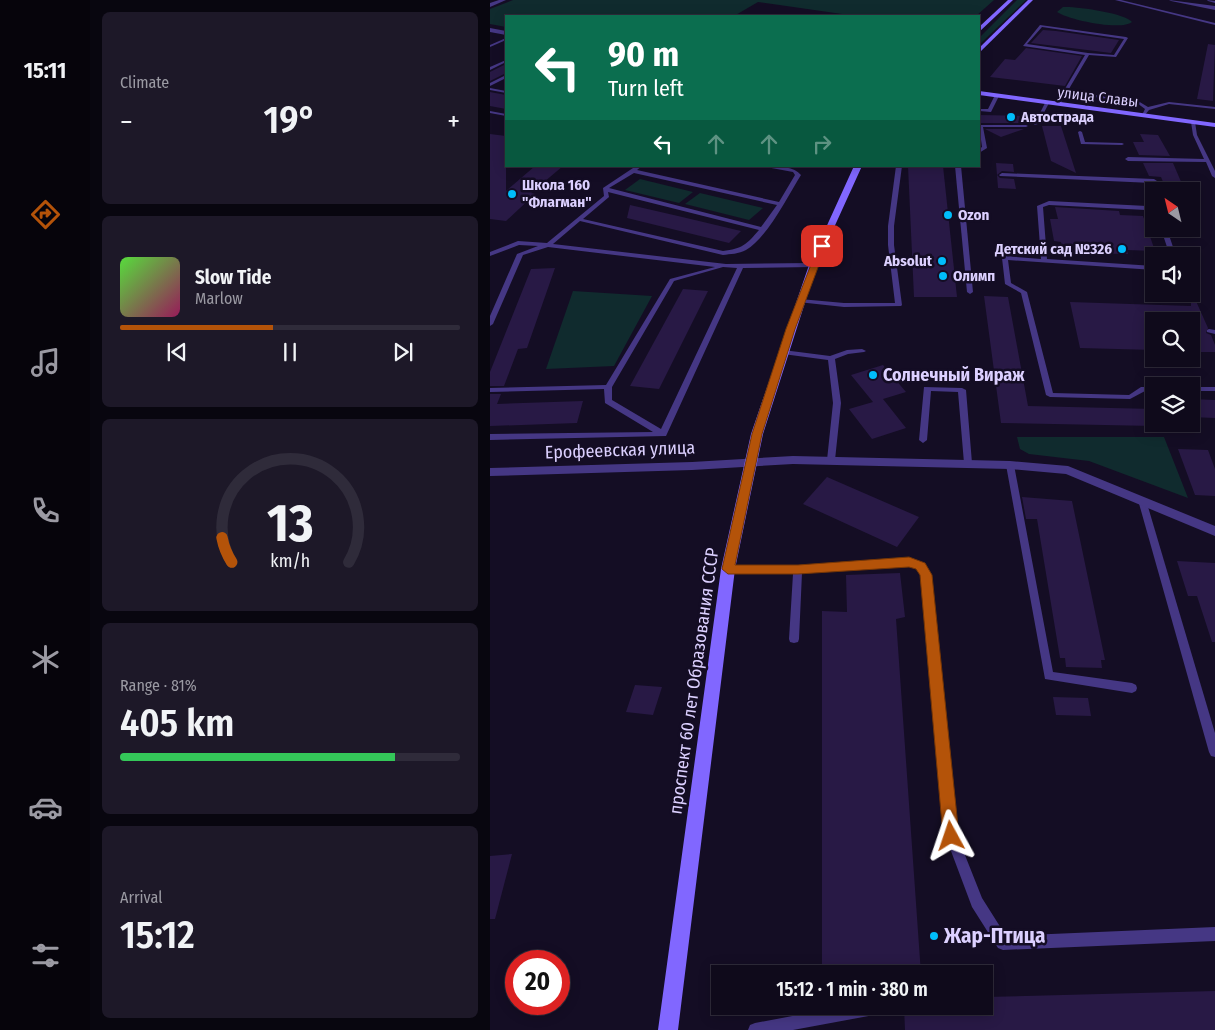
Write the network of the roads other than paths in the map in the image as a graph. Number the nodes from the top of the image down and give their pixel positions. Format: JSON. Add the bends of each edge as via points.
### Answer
{"nodes":[{"id":1,"x":504,"y":0,"type":"edge"},
{"id":2,"x":1011,"y":0,"type":"edge"},
{"id":3,"x":1031,"y":0,"type":"edge"},
{"id":4,"x":1117,"y":0,"type":"edge"},
{"id":5,"x":1171,"y":0,"type":"edge"},
{"id":6,"x":1209,"y":0,"type":"edge"},
{"id":7,"x":1215,"y":2,"type":"edge"},
{"id":8,"x":490,"y":5,"type":"edge"},
{"id":9,"x":1215,"y":8,"type":"edge"},
{"id":10,"x":1215,"y":24,"type":"edge"},
{"id":11,"x":980,"y":29,"type":"edge"},
{"id":12,"x":490,"y":30,"type":"edge"},
{"id":13,"x":505,"y":33,"type":"edge"},
{"id":14,"x":505,"y":39,"type":"edge"},
{"id":15,"x":490,"y":41,"type":"edge"},
{"id":16,"x":498,"y":42,"type":"junction"},
{"id":17,"x":505,"y":44,"type":"edge"},
{"id":18,"x":490,"y":46,"type":"edge"},
{"id":19,"x":980,"y":50,"type":"edge"},
{"id":20,"x":1088,"y":54,"type":"junction"},
{"id":21,"x":505,"y":62,"type":"edge"},
{"id":22,"x":490,"y":69,"type":"edge"},
{"id":23,"x":505,"y":76,"type":"edge"},
{"id":24,"x":490,"y":84,"type":"edge"},
{"id":25,"x":490,"y":89,"type":"edge"},
{"id":26,"x":505,"y":92,"type":"edge"},
{"id":27,"x":980,"y":93,"type":"edge"},
{"id":28,"x":1081,"y":94,"type":"dead end"},
{"id":29,"x":998,"y":96,"type":"junction"},
{"id":30,"x":1047,"y":103,"type":"junction"},
{"id":31,"x":1058,"y":104,"type":"junction"},
{"id":32,"x":1215,"y":108,"type":"edge"},
{"id":33,"x":980,"y":110,"type":"edge"},
{"id":34,"x":490,"y":112,"type":"edge"},
{"id":35,"x":1146,"y":112,"type":"junction"},
{"id":36,"x":505,"y":115,"type":"edge"},
{"id":37,"x":1193,"y":122,"type":"junction"},
{"id":38,"x":1036,"y":124,"type":"dead end"},
{"id":39,"x":1215,"y":125,"type":"edge"},
{"id":40,"x":980,"y":126,"type":"edge"},
{"id":41,"x":980,"y":126,"type":"edge"},
{"id":42,"x":1026,"y":126,"type":"dead end"},
{"id":43,"x":1080,"y":132,"type":"dead end"},
{"id":44,"x":1122,"y":144,"type":"dead end"},
{"id":45,"x":980,"y":150,"type":"edge"},
{"id":46,"x":1128,"y":158,"type":"dead end"},
{"id":47,"x":1208,"y":161,"type":"junction"},
{"id":48,"x":639,"y":167,"type":"edge"},
{"id":49,"x":767,"y":167,"type":"edge"},
{"id":50,"x":858,"y":167,"type":"edge"},
{"id":51,"x":863,"y":167,"type":"edge"},
{"id":52,"x":899,"y":167,"type":"edge"},
{"id":53,"x":958,"y":167,"type":"edge"},
{"id":54,"x":634,"y":171,"type":"junction"},
{"id":55,"x":1002,"y":175,"type":"dead end"},
{"id":56,"x":855,"y":176,"type":"junction"},
{"id":57,"x":1215,"y":176,"type":"edge"},
{"id":58,"x":1154,"y":182,"type":"edge"},
{"id":59,"x":605,"y":189,"type":"junction"},
{"id":60,"x":781,"y":204,"type":"junction"},
{"id":61,"x":1145,"y":208,"type":"edge"},
{"id":62,"x":578,"y":219,"type":"junction"},
{"id":63,"x":761,"y":229,"type":"junction"},
{"id":64,"x":548,"y":244,"type":"junction"},
{"id":65,"x":490,"y":254,"type":"edge"},
{"id":66,"x":1044,"y":260,"type":"junction"},
{"id":67,"x":726,"y":266,"type":"junction"},
{"id":68,"x":740,"y":266,"type":"junction"},
{"id":69,"x":812,"y":266,"type":"junction"},
{"id":70,"x":1145,"y":267,"type":"edge"},
{"id":71,"x":970,"y":292,"type":"dead end"},
{"id":72,"x":800,"y":301,"type":"junction"},
{"id":73,"x":490,"y":324,"type":"edge"},
{"id":74,"x":862,"y":351,"type":"dead end"},
{"id":75,"x":783,"y":352,"type":"junction"},
{"id":76,"x":831,"y":358,"type":"junction"},
{"id":77,"x":608,"y":388,"type":"junction"},
{"id":78,"x":1145,"y":389,"type":"edge"},
{"id":79,"x":1200,"y":389,"type":"edge"},
{"id":80,"x":1215,"y":389,"type":"edge"},
{"id":81,"x":490,"y":390,"type":"edge"},
{"id":82,"x":663,"y":434,"type":"junction"},
{"id":83,"x":490,"y":437,"type":"edge"},
{"id":84,"x":923,"y":440,"type":"dead end"},
{"id":85,"x":831,"y":460,"type":"junction"},
{"id":86,"x":752,"y":462,"type":"junction"},
{"id":87,"x":968,"y":462,"type":"junction"},
{"id":88,"x":1010,"y":465,"type":"junction"},
{"id":89,"x":490,"y":472,"type":"edge"},
{"id":90,"x":1142,"y":500,"type":"junction"},
{"id":91,"x":1215,"y":531,"type":"edge"},
{"id":92,"x":728,"y":569,"type":"junction"},
{"id":93,"x":798,"y":570,"type":"junction"},
{"id":94,"x":794,"y":639,"type":"dead end"},
{"id":95,"x":1132,"y":688,"type":"dead end"},
{"id":96,"x":1215,"y":752,"type":"edge"},
{"id":97,"x":1215,"y":934,"type":"edge"},
{"id":98,"x":836,"y":1015,"type":"edge"},
{"id":99,"x":668,"y":1030,"type":"edge"},
{"id":100,"x":755,"y":1030,"type":"edge"}],
"edges":[{"from":1,"to":8,"type":"street"},
{"from":2,"to":11,"type":"main road"},
{"from":3,"to":19,"type":"main road"},
{"from":4,"to":10,"type":"lane"},
{"from":5,"to":9,"type":"street"},
{"from":6,"to":7,"type":"lane"},
{"from":12,"to":13,"type":"street"},
{"from":14,"to":16,"type":"lane"},
{"from":15,"to":16,"type":"lane"},
{"from":16,"to":17,"type":"lane"},
{"from":16,"to":18,"type":"lane"},
{"from":20,"to":20,"type":"lane","via":[[1033,46],[1024,45],[1041,26],[1126,38],[1115,56]]},
{"from":20,"to":31,"type":"lane"},
{"from":21,"to":22,"type":"lane"},
{"from":23,"to":24,"type":"lane"},
{"from":25,"to":26,"type":"lane"},
{"from":27,"to":29,"type":"main road","name":"улица Славы"},
{"from":28,"to":35,"type":"lane","via":[[1138,102]]},
{"from":29,"to":30,"type":"main road","name":"улица Славы"},
{"from":29,"to":33,"type":"lane","via":[[989,110]]},
{"from":30,"to":31,"type":"main road","name":"улица Славы"},
{"from":30,"to":38,"type":"lane"},
{"from":31,"to":35,"type":"main road","name":"улица Славы"},
{"from":32,"to":35,"type":"lane","via":[[1169,102]]},
{"from":34,"to":36,"type":"lane"},
{"from":35,"to":37,"type":"main road","name":"улица Славы"},
{"from":37,"to":39,"type":"main road","name":"улица Славы"},
{"from":37,"to":47,"type":"lane","via":[[1195,135]]},
{"from":40,"to":45,"type":"lane","via":[[985,148]]},
{"from":41,"to":42,"type":"lane"},
{"from":43,"to":44,"type":"lane","via":[[1083,143]]},
{"from":46,"to":47,"type":"lane"},
{"from":47,"to":57,"type":"lane"},
{"from":48,"to":54,"type":"lane"},
{"from":49,"to":60,"type":"lane","via":[[798,173]]},
{"from":50,"to":56,"type":"main road","name":"проспект 60 лет Образования СССР"},
{"from":51,"to":56,"type":"main road","name":"проспект 60 лет Образования СССР"},
{"from":52,"to":72,"type":"lane","via":[[891,245],[899,306],[844,306]]},
{"from":53,"to":71,"type":"lane"},
{"from":54,"to":59,"type":"lane"},
{"from":54,"to":60,"type":"lane"},
{"from":55,"to":58,"type":"lane"},
{"from":56,"to":69,"type":"main road","name":"проспект 60 лет Образования СССР"},
{"from":59,"to":62,"type":"lane","via":[[607,196]]},
{"from":59,"to":63,"type":"lane"},
{"from":60,"to":63,"type":"lane"},
{"from":61,"to":66,"type":"lane","via":[[1049,203],[1040,206]]},
{"from":62,"to":63,"type":"lane","via":[[723,253],[745,248]]},
{"from":62,"to":64,"type":"lane"},
{"from":64,"to":65,"type":"lane","via":[[518,243]]},
{"from":64,"to":67,"type":"lane"},
{"from":64,"to":73,"type":"lane","via":[[520,254]]},
{"from":66,"to":70,"type":"lane"},
{"from":66,"to":78,"type":"lane","via":[[1005,258],[1008,284],[1024,292],[1050,395],[1130,397]]},
{"from":67,"to":68,"type":"lane"},
{"from":67,"to":77,"type":"lane","via":[[672,280]]},
{"from":68,"to":69,"type":"lane"},
{"from":68,"to":82,"type":"lane"},
{"from":69,"to":72,"type":"main road","name":"проспект 60 лет Образования СССР"},
{"from":72,"to":75,"type":"main road","name":"проспект 60 лет Образования СССР"},
{"from":74,"to":76,"type":"lane"},
{"from":75,"to":76,"type":"lane"},
{"from":75,"to":86,"type":"main road","name":"проспект 60 лет Образования СССР","via":[[757,434]]},
{"from":76,"to":85,"type":"lane","via":[[837,403]]},
{"from":77,"to":81,"type":"lane"},
{"from":77,"to":82,"type":"lane","via":[[608,401]]},
{"from":79,"to":80,"type":"lane"},
{"from":82,"to":83,"type":"lane"},
{"from":84,"to":87,"type":"lane","via":[[927,389],[962,390]]},
{"from":85,"to":86,"type":"street","name":"Ерофеевская улица"},
{"from":85,"to":87,"type":"street","name":"Ерофеевская улица"},
{"from":86,"to":89,"type":"street","name":"Ерофеевская улица"},
{"from":86,"to":92,"type":"main road","name":"проспект 60 лет Образования СССР"},
{"from":87,"to":88,"type":"street","name":"Ерофеевская улица"},
{"from":88,"to":90,"type":"street","name":"Ерофеевская улица","via":[[1068,470]]},
{"from":88,"to":95,"type":"lane","via":[[1049,676]]},
{"from":90,"to":91,"type":"street","name":"Ерофеевская улица"},
{"from":90,"to":96,"type":"lane"},
{"from":92,"to":93,"type":"lane"},
{"from":92,"to":99,"type":"main road","name":"проспект 60 лет Образования СССР"},
{"from":93,"to":94,"type":"lane"},
{"from":93,"to":97,"type":"lane","via":[[909,562],[921,566],[926,575],[951,836],[977,902],[1003,943]]},
{"from":98,"to":100,"type":"lane"}]}
